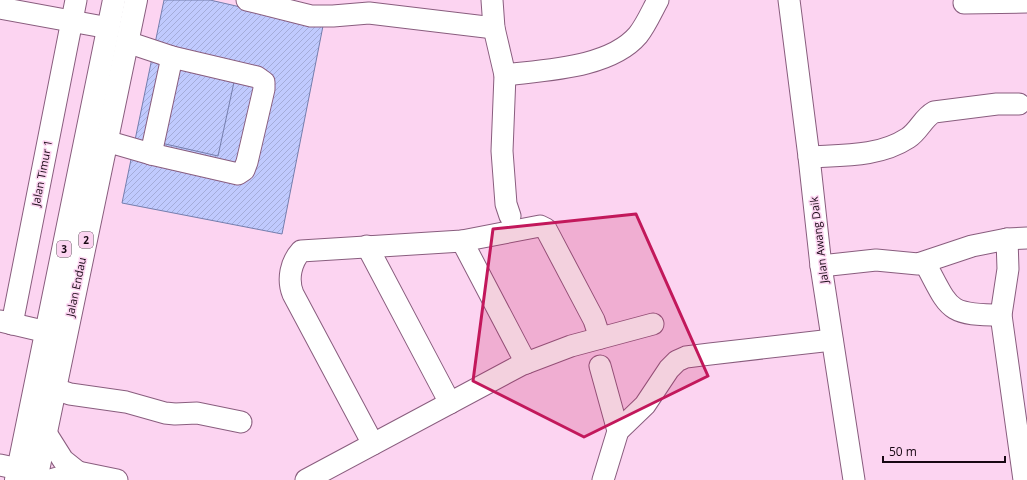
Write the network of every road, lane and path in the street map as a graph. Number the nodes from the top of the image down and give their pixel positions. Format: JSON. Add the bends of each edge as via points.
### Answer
{"nodes":[{"id":1,"x":76,"y":0,"type":"edge"},
{"id":2,"x":114,"y":0,"type":"edge"},
{"id":3,"x":136,"y":0,"type":"edge"},
{"id":4,"x":247,"y":0,"type":"edge"},
{"id":5,"x":492,"y":0,"type":"edge"},
{"id":6,"x":658,"y":0,"type":"edge"},
{"id":7,"x":789,"y":0,"type":"edge"},
{"id":8,"x":1027,"y":2,"type":"edge"},
{"id":9,"x":964,"y":3,"type":"dead end"},
{"id":10,"x":0,"y":8,"type":"edge"},
{"id":11,"x":72,"y":23,"type":"junction"},
{"id":12,"x":109,"y":28,"type":"junction"},
{"id":13,"x":494,"y":28,"type":"junction"},
{"id":14,"x":127,"y":42,"type":"junction"},
{"id":15,"x":172,"y":57,"type":"junction"},
{"id":16,"x":505,"y":75,"type":"junction"},
{"id":17,"x":1019,"y":104,"type":"dead end"},
{"id":18,"x":106,"y":141,"type":"junction"},
{"id":19,"x":151,"y":154,"type":"junction"},
{"id":20,"x":809,"y":157,"type":"junction"},
{"id":21,"x":510,"y":216,"type":"dead end"},
{"id":22,"x":1017,"y":239,"type":"edge"},
{"id":23,"x":462,"y":240,"type":"junction"},
{"id":24,"x":367,"y":246,"type":"junction"},
{"id":25,"x":925,"y":262,"type":"junction"},
{"id":26,"x":821,"y":266,"type":"junction"},
{"id":27,"x":1001,"y":315,"type":"junction"},
{"id":28,"x":6,"y":323,"type":"edge"},
{"id":29,"x":653,"y":324,"type":"dead end"},
{"id":30,"x":47,"y":332,"type":"junction"},
{"id":31,"x":600,"y":338,"type":"junction"},
{"id":32,"x":832,"y":340,"type":"junction"},
{"id":33,"x":526,"y":364,"type":"junction"},
{"id":34,"x":600,"y":366,"type":"dead end"},
{"id":35,"x":55,"y":388,"type":"junction"},
{"id":36,"x":450,"y":403,"type":"junction"},
{"id":37,"x":241,"y":422,"type":"dead end"},
{"id":38,"x":618,"y":431,"type":"junction"},
{"id":39,"x":46,"y":433,"type":"junction"},
{"id":40,"x":373,"y":444,"type":"junction"},
{"id":41,"x":78,"y":472,"type":"junction"},
{"id":42,"x":18,"y":474,"type":"edge"},
{"id":43,"x":50,"y":480,"type":"edge"},
{"id":44,"x":117,"y":480,"type":"edge"},
{"id":45,"x":306,"y":480,"type":"edge"},
{"id":46,"x":603,"y":480,"type":"edge"},
{"id":47,"x":854,"y":480,"type":"edge"},
{"id":48,"x":1024,"y":480,"type":"edge"}],
"edges":[{"from":1,"to":11,"type":"street","name":"Jalan Timur 1"},
{"from":2,"to":12,"type":"highway","name":"Jalan Endau","number":"3"},
{"from":3,"to":14,"type":"highway","name":"Jalan Endau","number":"2"},
{"from":4,"to":13,"type":"street","via":[[311,16],[369,13]]},
{"from":5,"to":13,"type":"street"},
{"from":6,"to":16,"type":"street","via":[[639,34],[625,47],[605,57],[560,68]]},
{"from":7,"to":20,"type":"street","name":"Jalan Awang Daik"},
{"from":8,"to":9,"type":"street"},
{"from":10,"to":11,"type":"street"},
{"from":11,"to":12,"type":"street"},
{"from":11,"to":28,"type":"street","name":"Jalan Timur 1"},
{"from":12,"to":30,"type":"highway","name":"Jalan Endau","number":"3"},
{"from":13,"to":16,"type":"street"},
{"from":14,"to":15,"type":"street"},
{"from":14,"to":18,"type":"highway","name":"Jalan Endau","number":"2"},
{"from":15,"to":19,"type":"street"},
{"from":15,"to":19,"type":"street","via":[[257,77],[264,82],[264,89],[248,162],[244,170],[238,174]]},
{"from":16,"to":21,"type":"street","via":[[502,151],[506,204]]},
{"from":17,"to":20,"type":"street","via":[[997,104],[934,112],[927,116],[910,137],[882,150]]},
{"from":18,"to":19,"type":"street"},
{"from":18,"to":35,"type":"highway","name":"Jalan Endau","number":"2"},
{"from":20,"to":26,"type":"street","name":"Jalan Awang Daik"},
{"from":22,"to":25,"type":"street","via":[[972,246]]},
{"from":22,"to":27,"type":"street","via":[[1008,269]]},
{"from":23,"to":24,"type":"street"},
{"from":23,"to":31,"type":"street","via":[[544,227],[594,320]]},
{"from":23,"to":33,"type":"street"},
{"from":24,"to":36,"type":"street"},
{"from":24,"to":40,"type":"street","via":[[301,250],[292,264],[291,288]]},
{"from":25,"to":26,"type":"street","via":[[908,264],[876,260]]},
{"from":25,"to":27,"type":"street","via":[[947,303],[956,310],[976,315]]},
{"from":26,"to":32,"type":"street","name":"Jalan Awang Daik"},
{"from":27,"to":48,"type":"street"},
{"from":28,"to":30,"type":"street"},
{"from":29,"to":31,"type":"street"},
{"from":30,"to":42,"type":"highway","name":"Jalan Endau","number":"3"},
{"from":31,"to":33,"type":"street","via":[[571,346]]},
{"from":32,"to":38,"type":"street","via":[[682,359],[669,369],[645,405]]},
{"from":32,"to":47,"type":"street","name":"Jalan Awang Daik"},
{"from":33,"to":36,"type":"street"},
{"from":34,"to":38,"type":"street"},
{"from":35,"to":37,"type":"street","via":[[70,394],[126,402],[165,413],[197,413]]},
{"from":35,"to":39,"type":"highway","name":"Jalan Endau","number":"2"},
{"from":36,"to":40,"type":"street"},
{"from":38,"to":46,"type":"street"},
{"from":39,"to":41,"type":"street","via":[[63,460]]},
{"from":39,"to":42,"type":"highway","name":"Jalan Endau","number":"2"},
{"from":40,"to":45,"type":"street"},
{"from":41,"to":43,"type":"street"},
{"from":41,"to":44,"type":"street"}]}
